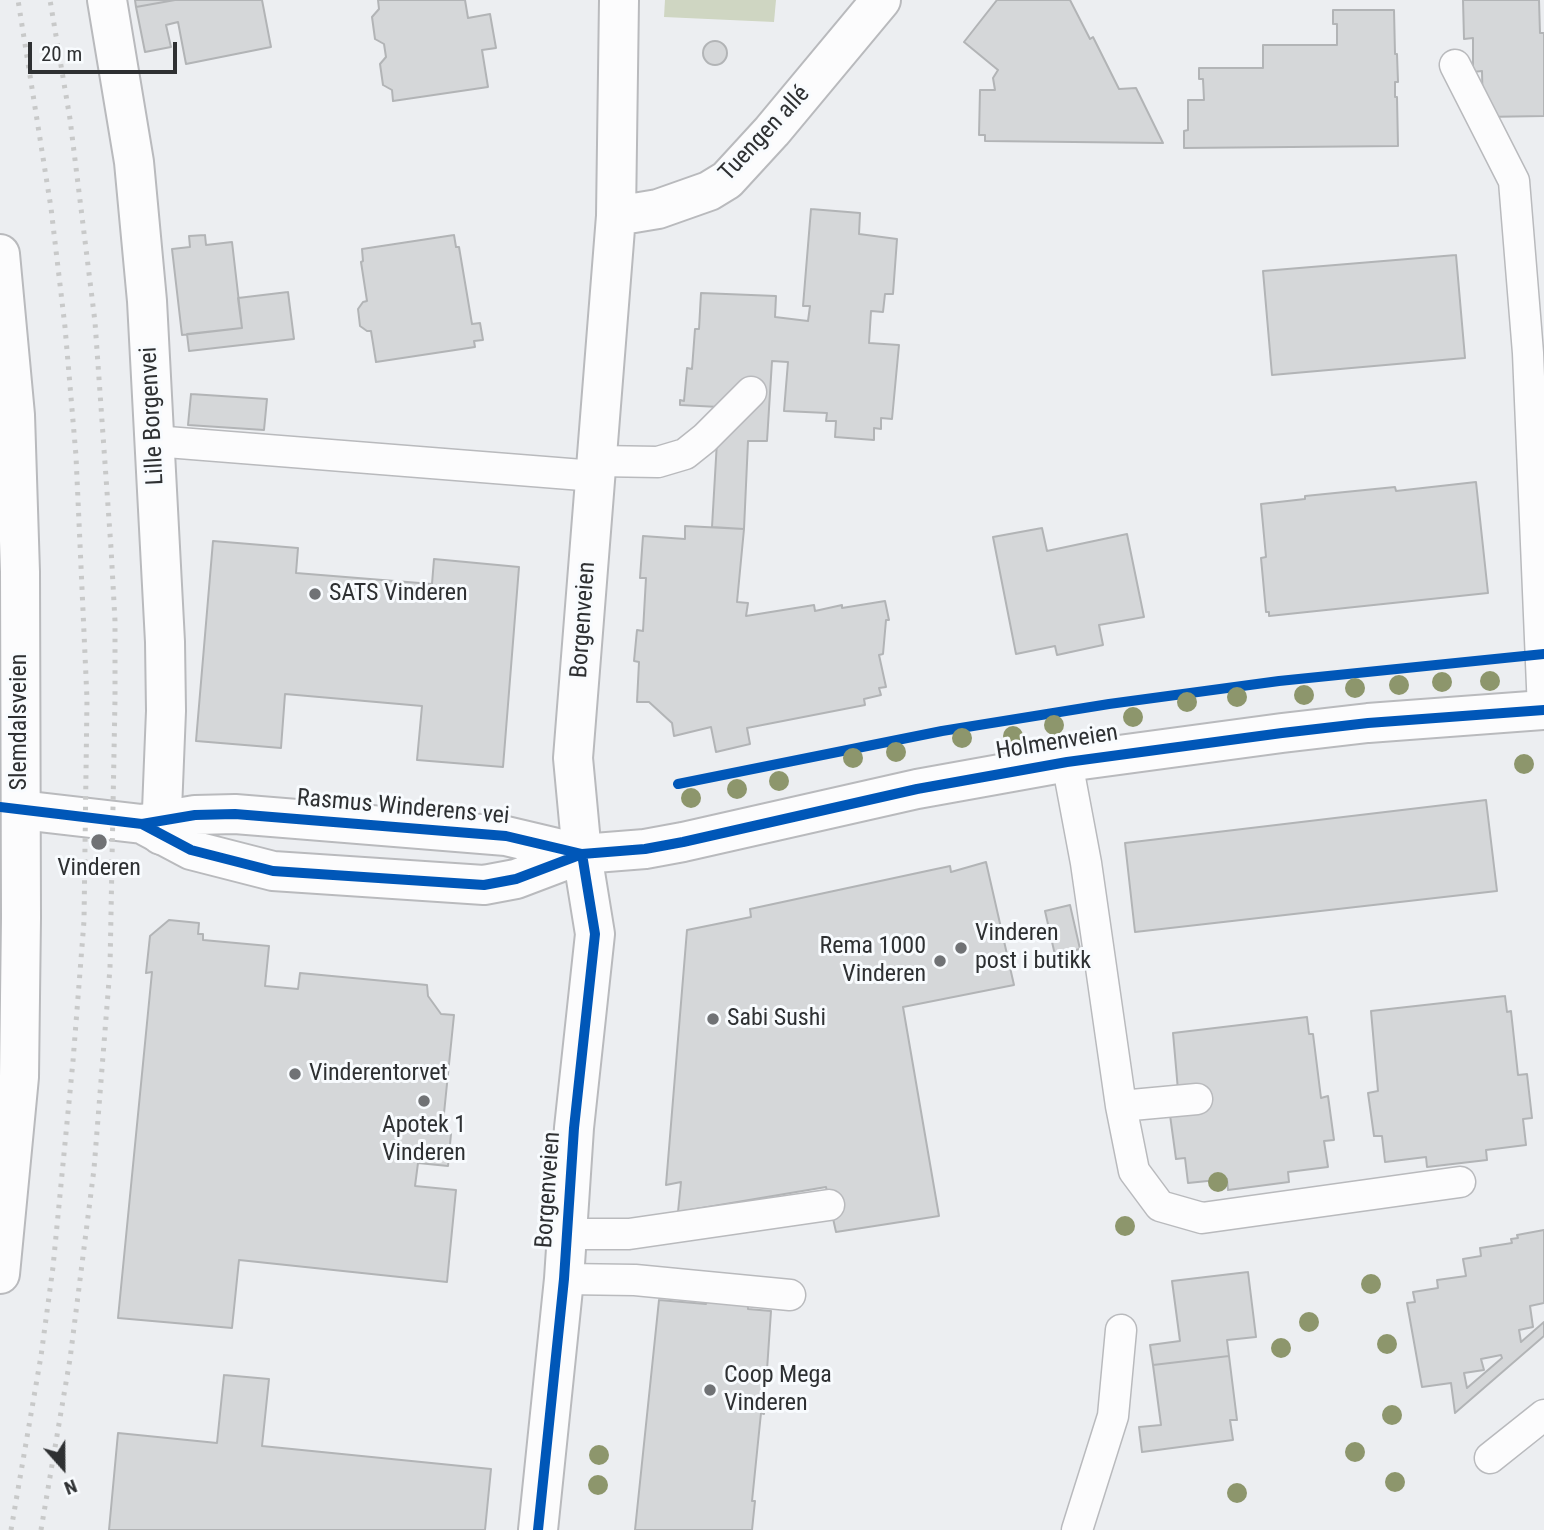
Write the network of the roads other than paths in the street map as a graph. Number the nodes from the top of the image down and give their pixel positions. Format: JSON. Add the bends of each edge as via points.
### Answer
{"nodes":[{"id":1,"x":107,"y":0,"type":"edge"},
{"id":2,"x":619,"y":0,"type":"edge"},
{"id":3,"x":881,"y":0,"type":"edge"},
{"id":4,"x":1455,"y":65,"type":"dead end"},
{"id":5,"x":616,"y":216,"type":"junction"},
{"id":6,"x":0,"y":254,"type":"edge"},
{"id":7,"x":751,"y":392,"type":"dead end"},
{"id":8,"x":154,"y":442,"type":"junction"},
{"id":9,"x":596,"y":468,"type":"junction"},
{"id":10,"x":1543,"y":710,"type":"edge"},
{"id":11,"x":1067,"y":762,"type":"junction"},
{"id":12,"x":10,"y":809,"type":"edge"},
{"id":13,"x":155,"y":826,"type":"junction"},
{"id":14,"x":582,"y":854,"type":"junction"},
{"id":15,"x":9,"y":1076,"type":"edge"},
{"id":16,"x":1197,"y":1099,"type":"dead end"},
{"id":17,"x":1121,"y":1106,"type":"junction"},
{"id":18,"x":1460,"y":1182,"type":"dead end"},
{"id":19,"x":828,"y":1205,"type":"dead end"},
{"id":20,"x":566,"y":1234,"type":"junction"},
{"id":21,"x":0,"y":1274,"type":"edge"},
{"id":22,"x":564,"y":1279,"type":"junction"},
{"id":23,"x":789,"y":1295,"type":"dead end"},
{"id":24,"x":1121,"y":1330,"type":"dead end"},
{"id":25,"x":1544,"y":1415,"type":"edge"},
{"id":26,"x":1490,"y":1458,"type":"dead end"},
{"id":27,"x":538,"y":1530,"type":"edge"},
{"id":28,"x":1077,"y":1530,"type":"edge"}],
"edges":[{"from":1,"to":8,"type":"street","name":"Lille Borgenvei","via":[[134,162]]},
{"from":2,"to":5,"type":"street","name":"Borgenveien"},
{"from":3,"to":5,"type":"street","name":"Tuengen allé","via":[[727,180],[658,209]]},
{"from":4,"to":10,"type":"lane","via":[[1514,181],[1528,353]]},
{"from":5,"to":9,"type":"street","name":"Borgenveien"},
{"from":6,"to":12,"type":"street","name":"Slemdalsveien","via":[[15,415],[20,572]]},
{"from":7,"to":9,"type":"lane","via":[[685,453],[659,462]]},
{"from":8,"to":9,"type":"lane"},
{"from":8,"to":13,"type":"street","name":"Lille Borgenvei","via":[[166,697]]},
{"from":9,"to":14,"type":"street","name":"Borgenveien","via":[[573,758]]},
{"from":10,"to":11,"type":"street","name":"Holmenveien","via":[[1294,731]]},
{"from":11,"to":14,"type":"street","name":"Holmenveien","via":[[917,789],[682,842]]},
{"from":11,"to":17,"type":"lane"},
{"from":12,"to":13,"type":"street","name":"Rasmus Winderens vei"},
{"from":12,"to":15,"type":"street","name":"Slemdalsveien","via":[[22,918]]},
{"from":13,"to":14,"type":"street","name":"Rasmus Winderens vei","via":[[195,815],[235,814],[506,836]]},
{"from":13,"to":14,"type":"street","name":"Rasmus Winderens vei","via":[[191,850],[273,871],[484,885],[516,879]]},
{"from":14,"to":20,"type":"street","name":"Borgenveien","via":[[595,934]]},
{"from":15,"to":21,"type":"street","name":"Slemdalsveien"},
{"from":16,"to":17,"type":"lane"},
{"from":17,"to":18,"type":"lane","via":[[1134,1171],[1160,1206],[1202,1218]]},
{"from":19,"to":20,"type":"lane","via":[[629,1234]]},
{"from":20,"to":22,"type":"street","name":"Borgenveien"},
{"from":22,"to":23,"type":"lane","via":[[635,1280]]},
{"from":22,"to":27,"type":"street","name":"Borgenveien"},
{"from":24,"to":28,"type":"lane","via":[[1113,1416]]},
{"from":25,"to":26,"type":"lane"}]}
